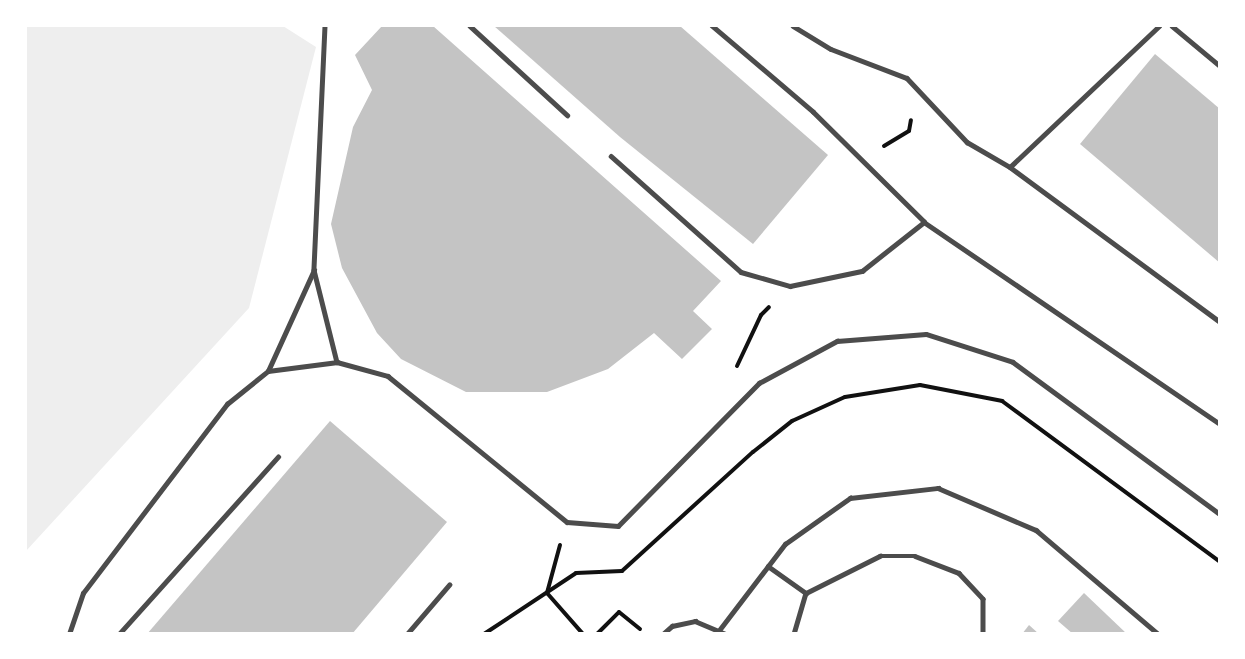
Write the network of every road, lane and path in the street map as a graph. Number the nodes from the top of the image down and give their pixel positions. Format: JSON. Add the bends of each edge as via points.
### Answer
{"nodes":[{"id":1,"x":326,"y":26,"type":"edge"},
{"id":2,"x":470,"y":26,"type":"edge"},
{"id":3,"x":712,"y":26,"type":"edge"},
{"id":4,"x":793,"y":26,"type":"edge"},
{"id":5,"x":1159,"y":26,"type":"edge"},
{"id":6,"x":1172,"y":26,"type":"edge"},
{"id":7,"x":1220,"y":66,"type":"edge"},
{"id":8,"x":907,"y":78,"type":"junction"},
{"id":9,"x":567,"y":115,"type":"dead end"},
{"id":10,"x":611,"y":156,"type":"dead end"},
{"id":11,"x":863,"y":159,"type":"junction"},
{"id":12,"x":1010,"y":167,"type":"junction"},
{"id":13,"x":924,"y":222,"type":"junction"},
{"id":14,"x":314,"y":270,"type":"junction"},
{"id":15,"x":790,"y":286,"type":"junction"},
{"id":16,"x":1220,"y":322,"type":"edge"},
{"id":17,"x":337,"y":362,"type":"junction"},
{"id":18,"x":268,"y":371,"type":"junction"},
{"id":19,"x":734,"y":374,"type":"dead end"},
{"id":20,"x":1220,"y":424,"type":"edge"},
{"id":21,"x":278,"y":457,"type":"dead end"},
{"id":22,"x":1220,"y":514,"type":"edge"},
{"id":23,"x":567,"y":522,"type":"junction"},
{"id":24,"x":768,"y":566,"type":"junction"},
{"id":25,"x":448,"y":585,"type":"dead end"},
{"id":26,"x":806,"y":593,"type":"junction"},
{"id":27,"x":720,"y":629,"type":"junction"},
{"id":28,"x":69,"y":633,"type":"edge"},
{"id":29,"x":119,"y":633,"type":"edge"},
{"id":30,"x":407,"y":633,"type":"edge"},
{"id":31,"x":583,"y":633,"type":"edge"},
{"id":32,"x":597,"y":633,"type":"edge"},
{"id":33,"x":645,"y":633,"type":"edge"},
{"id":34,"x":663,"y":633,"type":"edge"},
{"id":35,"x":725,"y":633,"type":"edge"},
{"id":36,"x":794,"y":633,"type":"edge"},
{"id":37,"x":983,"y":633,"type":"edge"},
{"id":38,"x":1158,"y":633,"type":"edge"}],
"edges":[{"from":1,"to":14,"type":"lane"},
{"from":2,"to":9,"type":"lane"},
{"from":3,"to":11,"type":"lane"},
{"from":4,"to":8,"type":"lane","via":[[831,49]]},
{"from":5,"to":12,"type":"lane"},
{"from":6,"to":7,"type":"lane"},
{"from":8,"to":11,"type":"path","via":[[913,104],[909,130]]},
{"from":8,"to":12,"type":"lane","via":[[967,142]]},
{"from":10,"to":15,"type":"lane","via":[[741,272]]},
{"from":11,"to":13,"type":"lane"},
{"from":12,"to":16,"type":"lane"},
{"from":13,"to":15,"type":"lane","via":[[862,271]]},
{"from":13,"to":20,"type":"lane"},
{"from":14,"to":17,"type":"lane"},
{"from":14,"to":18,"type":"lane"},
{"from":15,"to":19,"type":"path","via":[[761,315]]},
{"from":17,"to":18,"type":"lane"},
{"from":17,"to":23,"type":"lane","via":[[388,376]]},
{"from":18,"to":28,"type":"lane","via":[[227,404],[83,593]]},
{"from":21,"to":29,"type":"lane"},
{"from":22,"to":23,"type":"lane","via":[[1013,362],[926,334],[837,341],[759,383],[618,526]]},
{"from":23,"to":31,"type":"path","via":[[547,593]]},
{"from":24,"to":26,"type":"lane"},
{"from":24,"to":27,"type":"lane"},
{"from":24,"to":38,"type":"lane","via":[[785,544],[850,498],[938,488],[1036,530]]},
{"from":25,"to":30,"type":"lane"},
{"from":26,"to":36,"type":"lane"},
{"from":26,"to":37,"type":"lane","via":[[880,555],[915,555],[959,573],[983,599]]},
{"from":27,"to":34,"type":"lane","via":[[695,621],[672,626]]},
{"from":27,"to":35,"type":"lane"},
{"from":32,"to":33,"type":"path","via":[[619,612]]}]}
